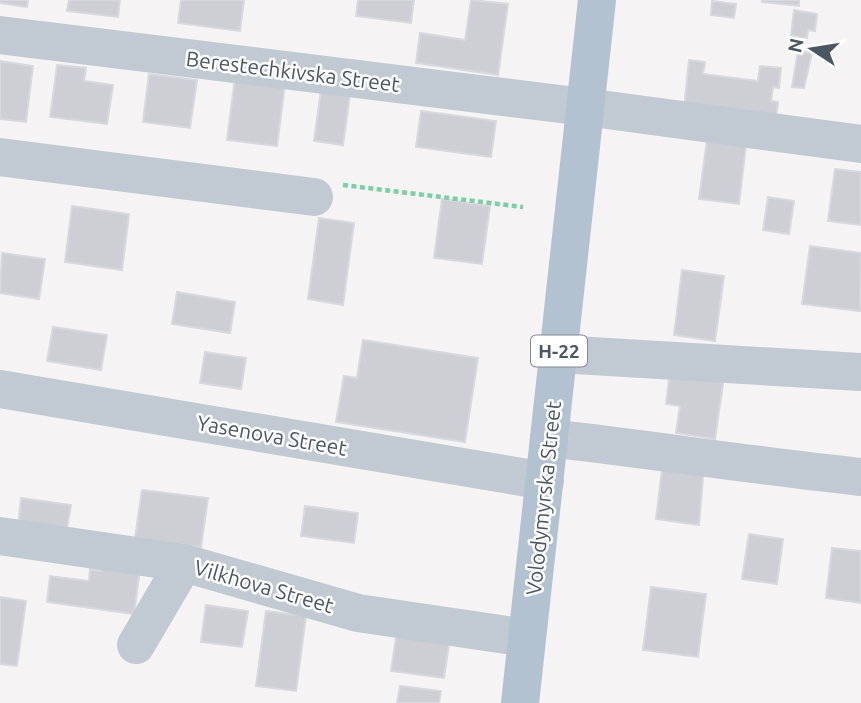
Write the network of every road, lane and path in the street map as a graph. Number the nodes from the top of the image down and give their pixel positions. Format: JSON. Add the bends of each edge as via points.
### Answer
{"nodes":[{"id":1,"x":597,"y":0,"type":"edge"},
{"id":2,"x":0,"y":35,"type":"edge"},
{"id":3,"x":585,"y":107,"type":"junction"},
{"id":4,"x":861,"y":144,"type":"edge"},
{"id":5,"x":0,"y":157,"type":"edge"},
{"id":6,"x":314,"y":197,"type":"joint"},
{"id":7,"x":523,"y":207,"type":"dead end"},
{"id":8,"x":558,"y":354,"type":"junction"},
{"id":9,"x":861,"y":372,"type":"edge"},
{"id":10,"x":0,"y":389,"type":"edge"},
{"id":11,"x":549,"y":439,"type":"junction"},
{"id":12,"x":861,"y":477,"type":"edge"},
{"id":13,"x":545,"y":481,"type":"junction"},
{"id":14,"x":0,"y":536,"type":"edge"},
{"id":15,"x":184,"y":563,"type":"junction"},
{"id":16,"x":527,"y":638,"type":"junction"},
{"id":17,"x":136,"y":645,"type":"dead end"},
{"id":18,"x":520,"y":703,"type":"edge"}],
"edges":[{"from":1,"to":3,"type":"main road","name":"Volodymyrska Street","number":"Н-22"},
{"from":2,"to":3,"type":"street","name":"Berestechkivska Street"},
{"from":3,"to":4,"type":"street","name":"Berestechkivska Street"},
{"from":3,"to":8,"type":"main road","name":"Volodymyrska Street","number":"Н-22"},
{"from":5,"to":6,"type":"street"},
{"from":6,"to":7,"type":"path","via":[[333,184]]},
{"from":8,"to":9,"type":"street"},
{"from":8,"to":11,"type":"main road","name":"Volodymyrska Street","number":"Н-22"},
{"from":10,"to":13,"type":"street","name":"Yasenova Street"},
{"from":11,"to":12,"type":"street"},
{"from":11,"to":13,"type":"main road","name":"Volodymyrska Street","number":"Н-22"},
{"from":13,"to":16,"type":"main road","name":"Volodymyrska Street","number":"Н-22"},
{"from":14,"to":15,"type":"street","name":"Vilkhova Street"},
{"from":15,"to":16,"type":"street","name":"Vilkhova Street","via":[[358,613]]},
{"from":15,"to":17,"type":"street"},
{"from":16,"to":18,"type":"main road","name":"Volodymyrska Street","number":"Н-22"}]}
